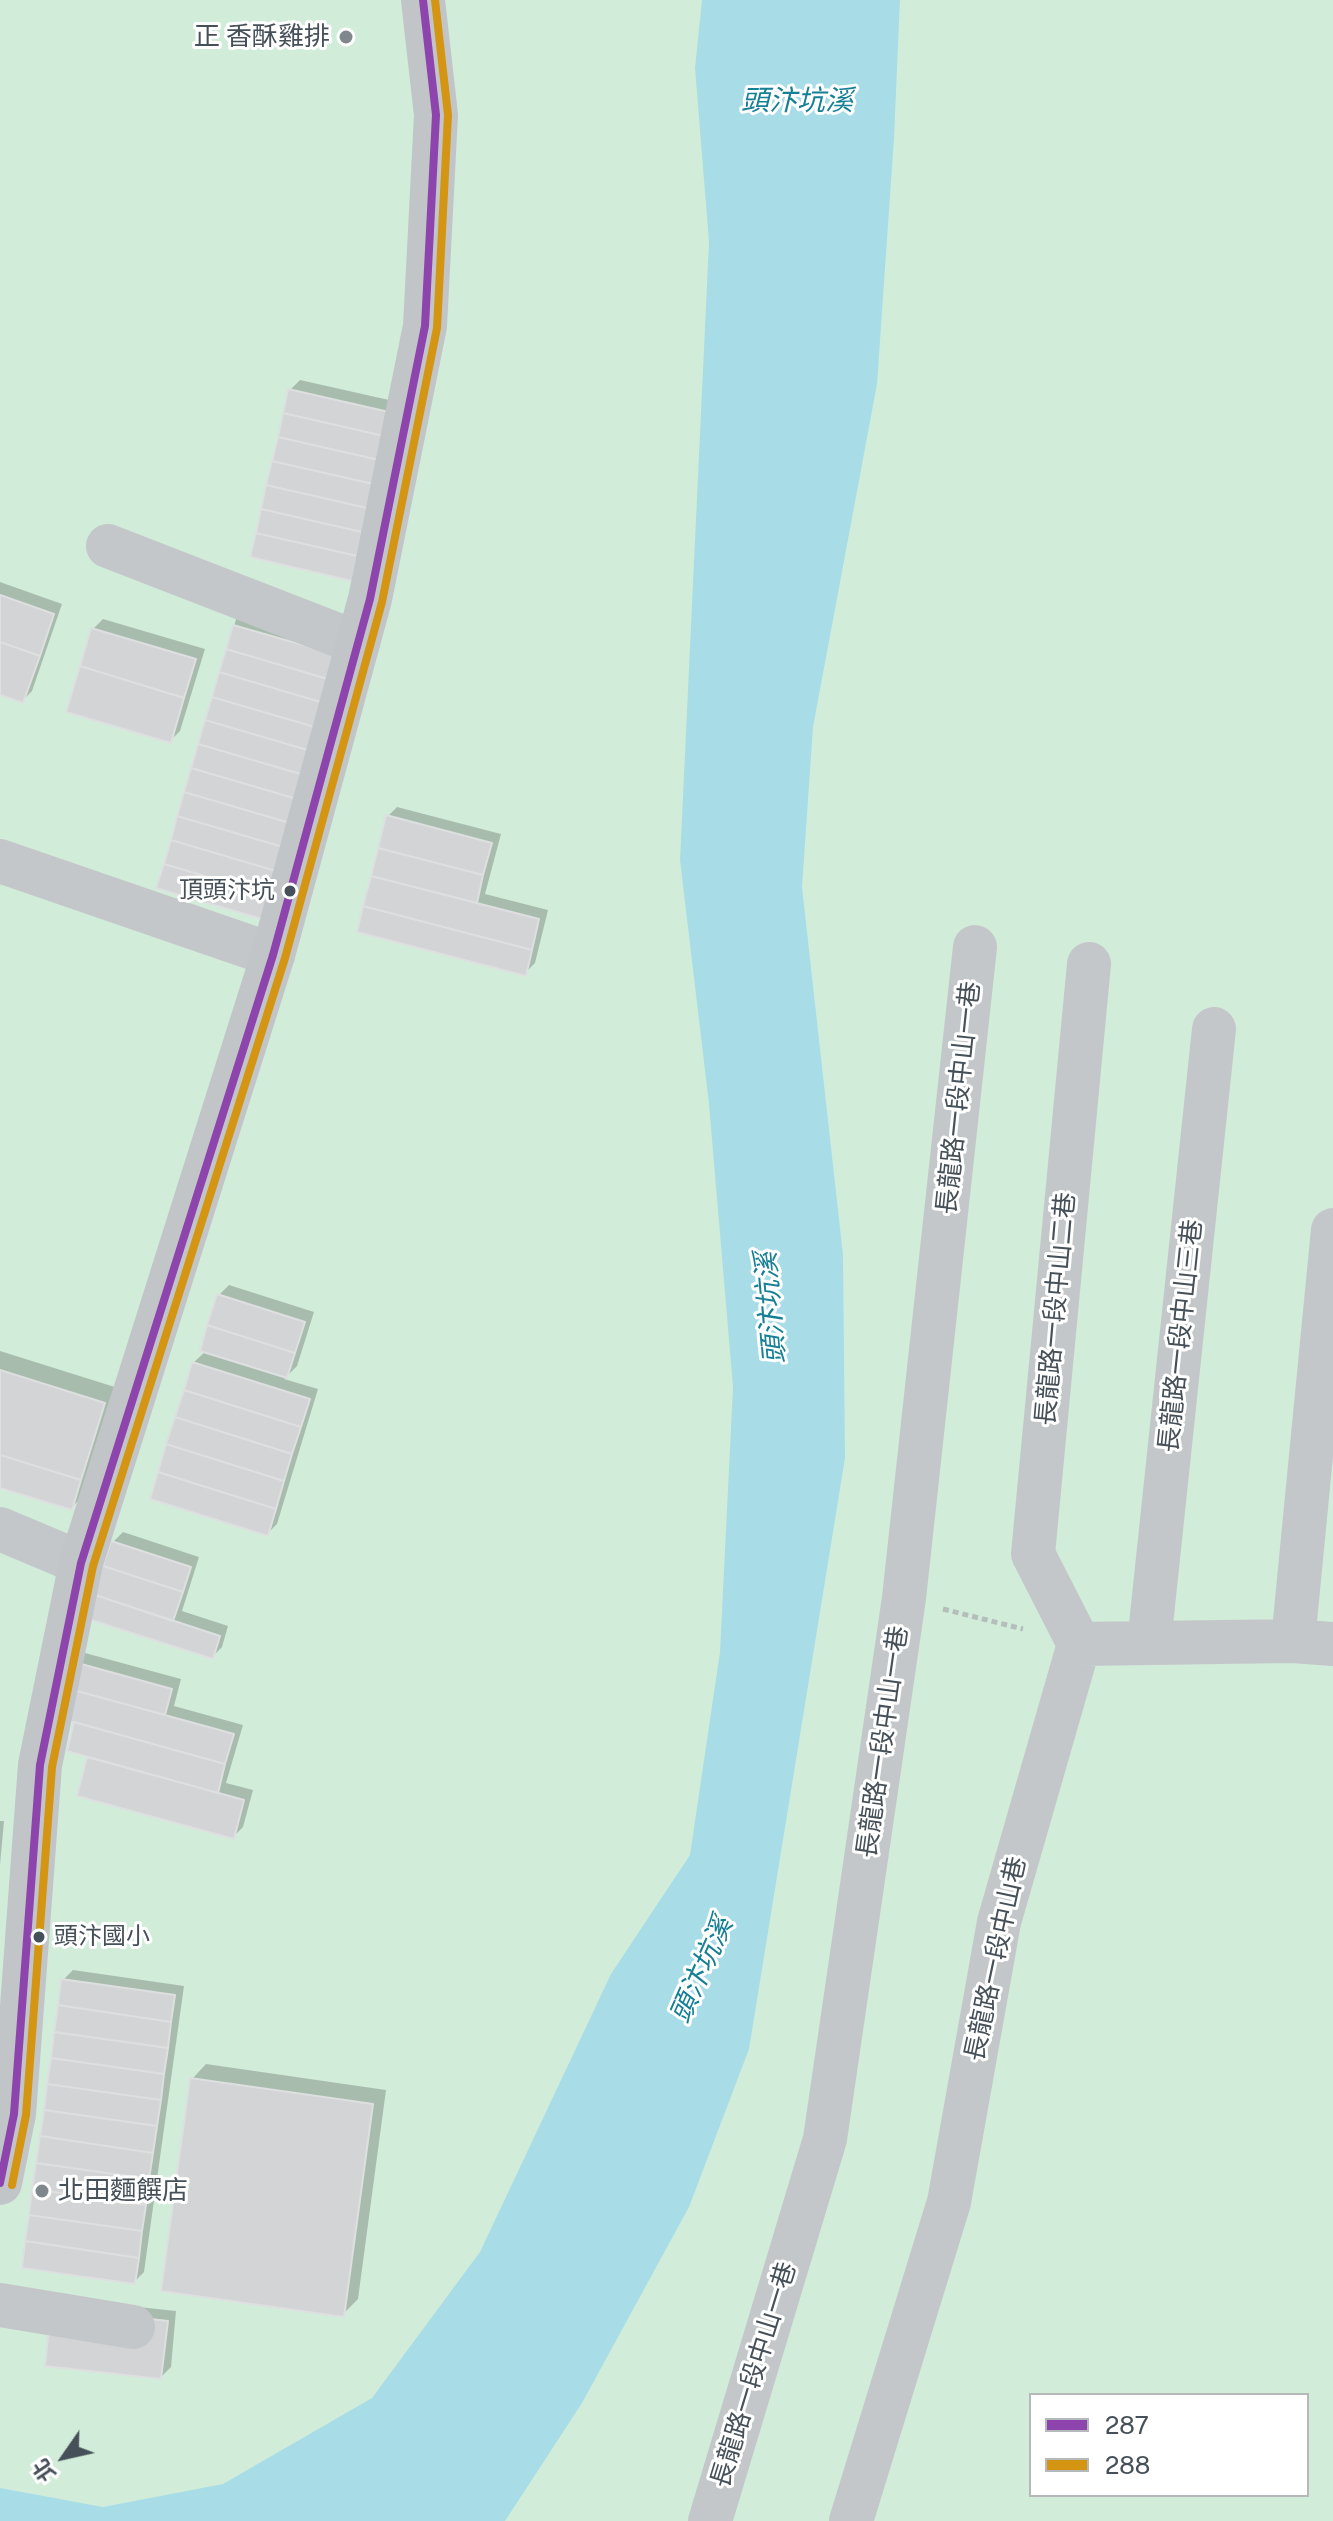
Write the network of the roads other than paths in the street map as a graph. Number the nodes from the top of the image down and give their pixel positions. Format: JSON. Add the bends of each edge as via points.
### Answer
{"nodes":[{"id":1,"x":423,"y":0,"type":"edge"},
{"id":2,"x":108,"y":546,"type":"dead end"},
{"id":3,"x":358,"y":643,"type":"junction"},
{"id":4,"x":0,"y":861,"type":"edge"},
{"id":5,"x":975,"y":947,"type":"dead end"},
{"id":6,"x":273,"y":955,"type":"junction"},
{"id":7,"x":1089,"y":964,"type":"dead end"},
{"id":8,"x":1214,"y":1029,"type":"dead end"},
{"id":9,"x":1333,"y":1230,"type":"edge"},
{"id":10,"x":0,"y":1529,"type":"edge"},
{"id":11,"x":81,"y":1563,"type":"junction"},
{"id":12,"x":1149,"y":1643,"type":"junction"},
{"id":13,"x":1313,"y":1643,"type":"edge"},
{"id":14,"x":1079,"y":1644,"type":"junction"},
{"id":15,"x":7,"y":2114,"type":"edge"},
{"id":16,"x":0,"y":2183,"type":"edge"},
{"id":17,"x":0,"y":2305,"type":"edge"},
{"id":18,"x":133,"y":2327,"type":"dead end"},
{"id":19,"x":710,"y":2521,"type":"edge"},
{"id":20,"x":851,"y":2521,"type":"edge"}],
"edges":[{"from":1,"to":3,"type":"main road","via":[[436,115],[425,326]]},
{"from":2,"to":3,"type":"street"},
{"from":3,"to":6,"type":"main road"},
{"from":4,"to":6,"type":"street"},
{"from":5,"to":19,"type":"street","name":"長龍路一段中山一巷","via":[[904,1598],[825,2139]]},
{"from":6,"to":11,"type":"main road"},
{"from":7,"to":14,"type":"street","name":"長龍路一段中山二巷","via":[[1033,1554]]},
{"from":8,"to":12,"type":"street","name":"長龍路一段中山三巷"},
{"from":9,"to":13,"type":"street"},
{"from":10,"to":11,"type":"street"},
{"from":11,"to":15,"type":"main road","via":[[40,1765]]},
{"from":12,"to":13,"type":"street"},
{"from":12,"to":14,"type":"street"},
{"from":14,"to":20,"type":"street","name":"長龍路一段中山巷","via":[[999,1922],[949,2202]]},
{"from":15,"to":16,"type":"main road"},
{"from":17,"to":18,"type":"street"}]}
